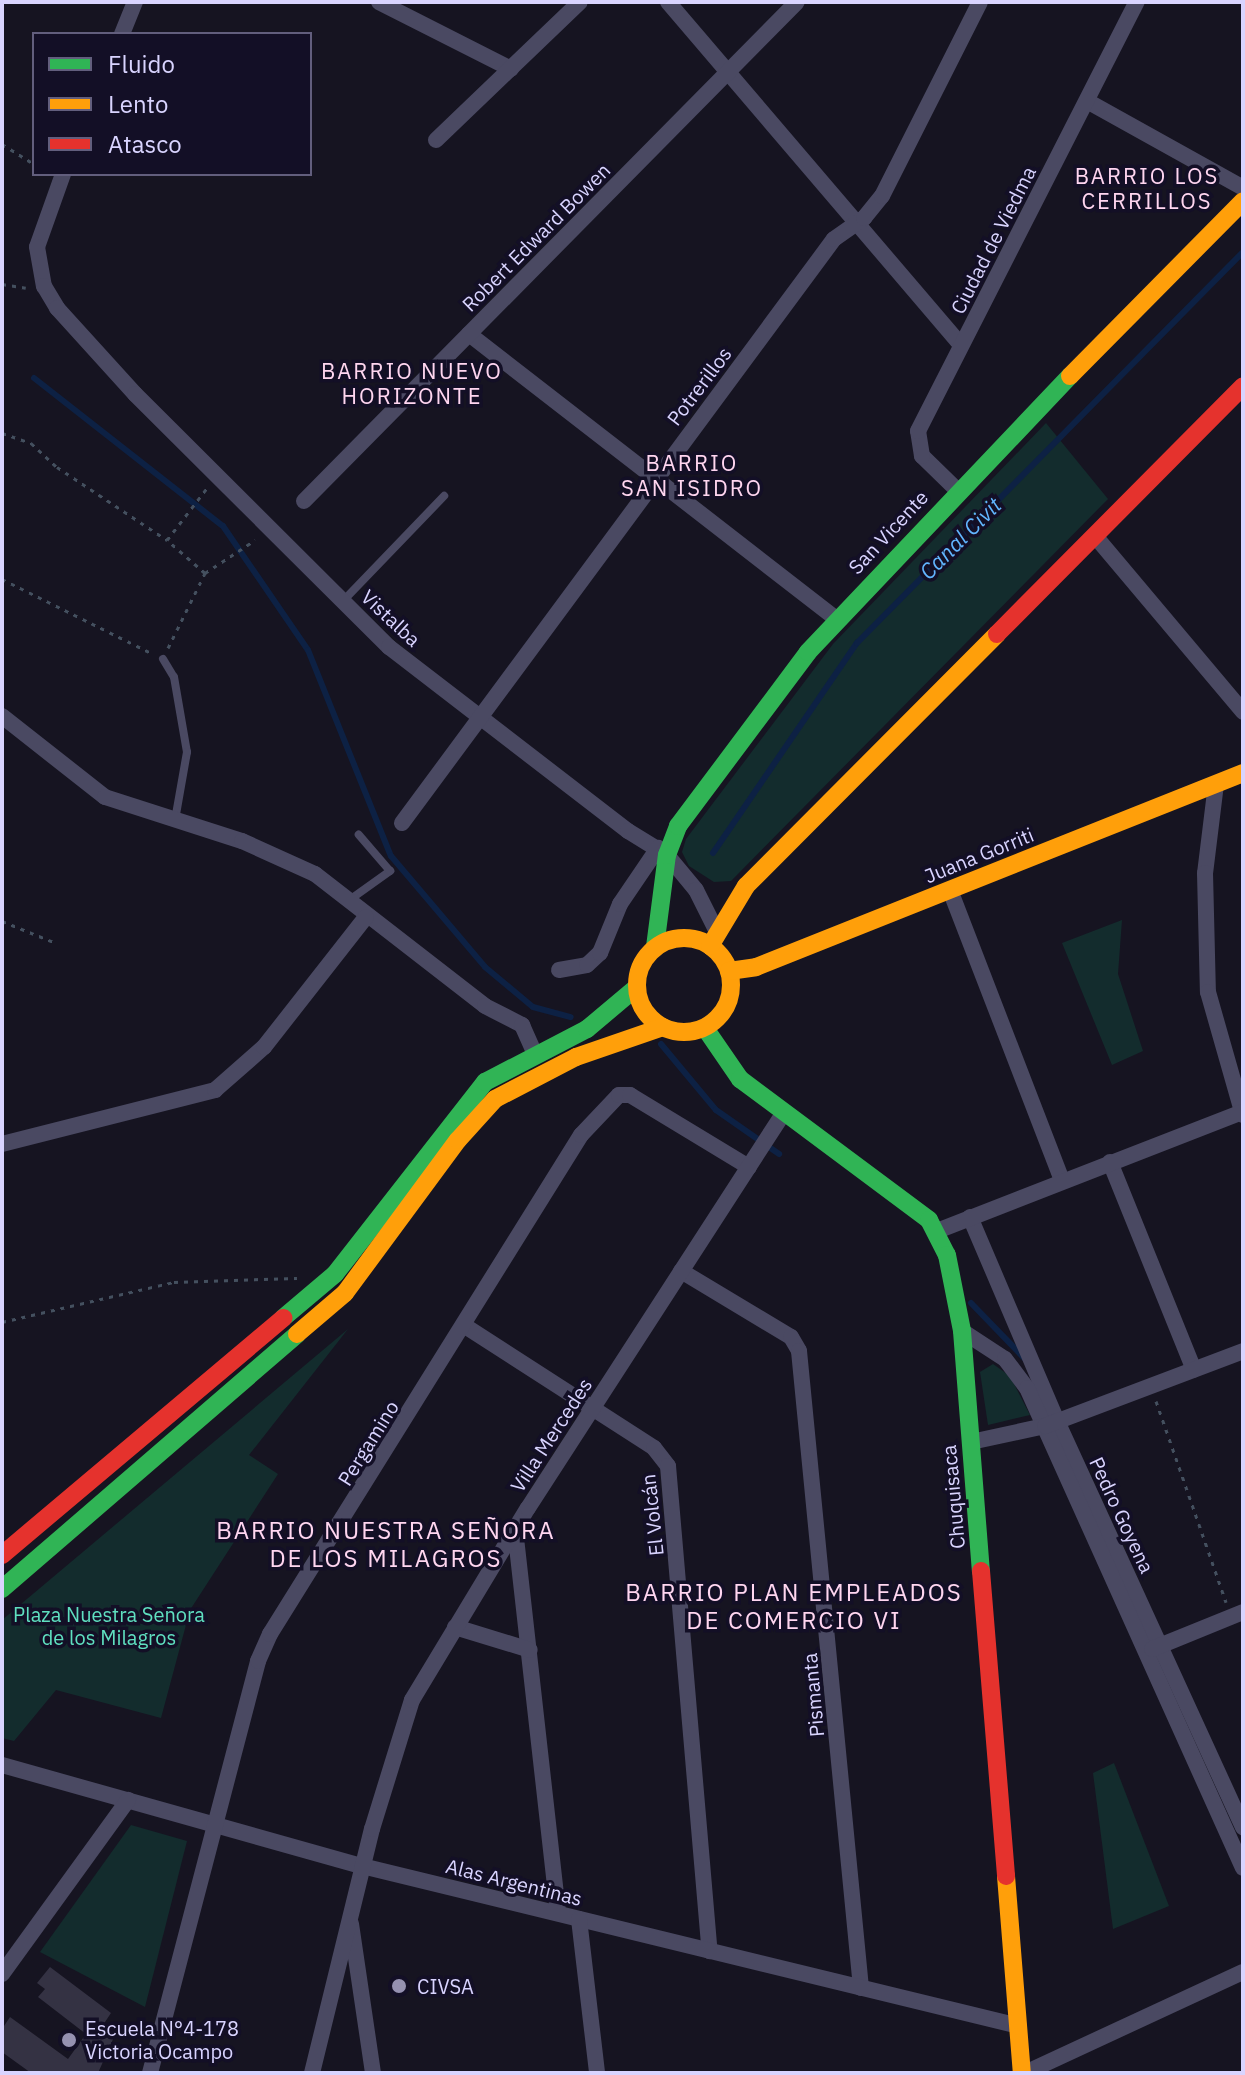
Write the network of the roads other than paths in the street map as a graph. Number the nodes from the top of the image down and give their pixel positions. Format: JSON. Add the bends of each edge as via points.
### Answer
{"nodes":[{"id":1,"x":135,"y":2,"type":"edge"},
{"id":2,"x":379,"y":2,"type":"edge"},
{"id":3,"x":580,"y":2,"type":"edge"},
{"id":4,"x":668,"y":2,"type":"edge"},
{"id":5,"x":797,"y":2,"type":"edge"},
{"id":6,"x":980,"y":2,"type":"edge"},
{"id":7,"x":1137,"y":2,"type":"edge"},
{"id":8,"x":123,"y":32,"type":"edge"},
{"id":9,"x":511,"y":69,"type":"junction"},
{"id":10,"x":727,"y":71,"type":"junction"},
{"id":11,"x":1087,"y":101,"type":"junction"},
{"id":12,"x":436,"y":140,"type":"dead end"},
{"id":13,"x":62,"y":176,"type":"edge"},
{"id":14,"x":1243,"y":188,"type":"edge"},
{"id":15,"x":1243,"y":201,"type":"edge"},
{"id":16,"x":857,"y":224,"type":"junction"},
{"id":17,"x":469,"y":334,"type":"junction"},
{"id":18,"x":961,"y":345,"type":"junction"},
{"id":19,"x":1243,"y":386,"type":"edge"},
{"id":20,"x":656,"y":477,"type":"junction"},
{"id":21,"x":957,"y":490,"type":"junction"},
{"id":22,"x":444,"y":496,"type":"dead end"},
{"id":23,"x":304,"y":501,"type":"dead end"},
{"id":24,"x":1095,"y":536,"type":"junction"},
{"id":25,"x":343,"y":601,"type":"junction"},
{"id":26,"x":836,"y":619,"type":"junction"},
{"id":27,"x":163,"y":659,"type":"road end"},
{"id":28,"x":1243,"y":712,"type":"edge"},
{"id":29,"x":2,"y":716,"type":"edge"},
{"id":30,"x":479,"y":719,"type":"junction"},
{"id":31,"x":1243,"y":773,"type":"edge"},
{"id":32,"x":1216,"y":784,"type":"junction"},
{"id":33,"x":175,"y":822,"type":"junction"},
{"id":34,"x":402,"y":823,"type":"dead end"},
{"id":35,"x":359,"y":835,"type":"dead end"},
{"id":36,"x":662,"y":851,"type":"junction"},
{"id":37,"x":950,"y":890,"type":"junction"},
{"id":38,"x":347,"y":901,"type":"junction"},
{"id":39,"x":366,"y":917,"type":"junction"},
{"id":40,"x":713,"y":938,"type":"junction"},
{"id":41,"x":655,"y":947,"type":"junction"},
{"id":42,"x":559,"y":970,"type":"dead end"},
{"id":43,"x":729,"y":971,"type":"junction"},
{"id":44,"x":637,"y":987,"type":"junction"},
{"id":45,"x":663,"y":1027,"type":"junction"},
{"id":46,"x":705,"y":1028,"type":"junction"},
{"id":47,"x":535,"y":1054,"type":"junction"},
{"id":48,"x":784,"y":1113,"type":"junction"},
{"id":49,"x":1243,"y":1113,"type":"edge"},
{"id":50,"x":2,"y":1144,"type":"edge"},
{"id":51,"x":1110,"y":1162,"type":"junction"},
{"id":52,"x":749,"y":1167,"type":"junction"},
{"id":53,"x":1062,"y":1181,"type":"junction"},
{"id":54,"x":970,"y":1217,"type":"junction"},
{"id":55,"x":937,"y":1231,"type":"junction"},
{"id":56,"x":681,"y":1271,"type":"junction"},
{"id":57,"x":465,"y":1326,"type":"junction"},
{"id":58,"x":962,"y":1331,"type":"junction"},
{"id":59,"x":1243,"y":1351,"type":"edge"},
{"id":60,"x":1194,"y":1370,"type":"junction"},
{"id":61,"x":593,"y":1408,"type":"junction"},
{"id":62,"x":1051,"y":1424,"type":"junction"},
{"id":63,"x":971,"y":1442,"type":"junction"},
{"id":64,"x":515,"y":1529,"type":"junction"},
{"id":65,"x":2,"y":1555,"type":"edge"},
{"id":66,"x":2,"y":1589,"type":"edge"},
{"id":67,"x":1237,"y":1615,"type":"edge"},
{"id":68,"x":455,"y":1627,"type":"junction"},
{"id":69,"x":1153,"y":1648,"type":"junction"},
{"id":70,"x":530,"y":1650,"type":"junction"},
{"id":71,"x":2,"y":1765,"type":"edge"},
{"id":72,"x":128,"y":1800,"type":"junction"},
{"id":73,"x":1242,"y":1824,"type":"edge"},
{"id":74,"x":214,"y":1825,"type":"junction"},
{"id":75,"x":362,"y":1866,"type":"junction"},
{"id":76,"x":1243,"y":1868,"type":"edge"},
{"id":77,"x":558,"y":1913,"type":"junction"},
{"id":78,"x":350,"y":1918,"type":"junction"},
{"id":79,"x":579,"y":1919,"type":"junction"},
{"id":80,"x":710,"y":1951,"type":"junction"},
{"id":81,"x":1243,"y":1972,"type":"edge"},
{"id":82,"x":2,"y":1974,"type":"edge"},
{"id":83,"x":861,"y":1988,"type":"junction"},
{"id":84,"x":1019,"y":2026,"type":"junction"},
{"id":85,"x":150,"y":2073,"type":"edge"},
{"id":86,"x":312,"y":2073,"type":"edge"},
{"id":87,"x":373,"y":2073,"type":"edge"},
{"id":88,"x":597,"y":2073,"type":"edge"},
{"id":89,"x":1024,"y":2073,"type":"edge"}],
"edges":[{"from":1,"to":8,"type":"street"},
{"from":2,"to":9,"type":"street"},
{"from":3,"to":9,"type":"street"},
{"from":4,"to":10,"type":"street"},
{"from":5,"to":10,"type":"street","name":"Robert Edward Bowen"},
{"from":6,"to":16,"type":"street","name":"Potrerillos","via":[[882,196]]},
{"from":7,"to":11,"type":"street","name":"Ciudad de Viedma"},
{"from":9,"to":12,"type":"street"},
{"from":10,"to":16,"type":"street"},
{"from":10,"to":17,"type":"street","name":"Robert Edward Bowen"},
{"from":11,"to":14,"type":"street"},
{"from":11,"to":18,"type":"street","name":"Ciudad de Viedma"},
{"from":13,"to":25,"type":"street","name":"Vistalba","via":[[37,247],[46,289],[57,308],[135,394]]},
{"from":15,"to":21,"type":"main road","name":"San Vicente"},
{"from":16,"to":18,"type":"street"},
{"from":16,"to":20,"type":"street","name":"Potrerillos","via":[[834,239]]},
{"from":17,"to":20,"type":"street"},
{"from":17,"to":23,"type":"street","name":"Robert Edward Bowen"},
{"from":18,"to":21,"type":"street","name":"Ciudad de Viedma","via":[[918,431],[917,445]]},
{"from":19,"to":24,"type":"main road"},
{"from":20,"to":26,"type":"street"},
{"from":20,"to":30,"type":"street","name":"Potrerillos"},
{"from":21,"to":26,"type":"main road","name":"San Vicente"},
{"from":22,"to":25,"type":"lane"},
{"from":24,"to":28,"type":"street"},
{"from":24,"to":40,"type":"main road","via":[[746,886]]},
{"from":25,"to":30,"type":"street","name":"Vistalba","via":[[389,647]]},
{"from":26,"to":36,"type":"main road","name":"San Vicente"},
{"from":27,"to":33,"type":"lane","via":[[174,677],[187,752]]},
{"from":29,"to":33,"type":"street","via":[[105,797]]},
{"from":30,"to":34,"type":"street","name":"Potrerillos"},
{"from":30,"to":36,"type":"street","name":"Vistalba"},
{"from":31,"to":32,"type":"main road","name":"Juana Gorriti"},
{"from":32,"to":37,"type":"main road","name":"Juana Gorriti"},
{"from":32,"to":49,"type":"street","via":[[1205,873],[1206,963],[1214,1022]]},
{"from":33,"to":38,"type":"street","via":[[285,857]]},
{"from":35,"to":38,"type":"lane","via":[[390,871]]},
{"from":36,"to":40,"type":"street","name":"Vistalba","via":[[696,890]]},
{"from":36,"to":41,"type":"main road","name":"San Vicente"},
{"from":36,"to":42,"type":"street","name":"San Vicente","via":[[620,904],[600,953],[587,965]]},
{"from":37,"to":43,"type":"main road","name":"Juana Gorriti","via":[[756,967]]},
{"from":37,"to":53,"type":"street"},
{"from":38,"to":39,"type":"street"},
{"from":39,"to":47,"type":"street","via":[[485,1006],[522,1025]]},
{"from":39,"to":50,"type":"street","via":[[264,1047],[215,1090]]},
{"from":40,"to":41,"type":"main road","via":[[683,938]]},
{"from":40,"to":43,"type":"main road"},
{"from":41,"to":44,"type":"main road","via":[[641,965]]},
{"from":43,"to":46,"type":"main road","via":[[728,1001]]},
{"from":44,"to":45,"type":"main road","via":[[644,1011]]},
{"from":44,"to":47,"type":"main road","via":[[598,1021]]},
{"from":45,"to":46,"type":"main road","via":[[678,1032]]},
{"from":45,"to":66,"type":"main road","via":[[588,1052],[495,1099],[458,1140],[345,1293]]},
{"from":46,"to":48,"type":"main road","name":"Chuquisaca","via":[[740,1079]]},
{"from":47,"to":65,"type":"main road","via":[[472,1094],[323,1286]]},
{"from":48,"to":52,"type":"street","name":"Villa Mercedes"},
{"from":48,"to":55,"type":"main road","name":"Chuquisaca","via":[[912,1204]]},
{"from":49,"to":51,"type":"street"},
{"from":51,"to":53,"type":"street"},
{"from":51,"to":60,"type":"street"},
{"from":52,"to":56,"type":"street","name":"Villa Mercedes"},
{"from":52,"to":57,"type":"street","name":"Pergamino","via":[[630,1095],[619,1095],[581,1135]]},
{"from":53,"to":54,"type":"street"},
{"from":54,"to":55,"type":"street"},
{"from":54,"to":62,"type":"street","name":"Pedro Goyena"},
{"from":55,"to":58,"type":"main road","name":"Chuquisaca"},
{"from":56,"to":61,"type":"street","name":"Villa Mercedes"},
{"from":56,"to":83,"type":"street","name":"Pismanta","via":[[791,1337],[799,1351]]},
{"from":57,"to":61,"type":"street","name":"El Volcán"},
{"from":57,"to":74,"type":"street","name":"Pergamino","via":[[270,1634]]},
{"from":58,"to":62,"type":"street","name":"Pedro Goyena","via":[[1015,1370]]},
{"from":58,"to":63,"type":"main road","name":"Chuquisaca"},
{"from":59,"to":60,"type":"street"},
{"from":60,"to":62,"type":"street"},
{"from":61,"to":64,"type":"street","name":"Villa Mercedes"},
{"from":61,"to":80,"type":"street","name":"El Volcán","via":[[654,1448],[668,1466]]},
{"from":62,"to":63,"type":"street"},
{"from":62,"to":69,"type":"street","name":"Pedro Goyena"},
{"from":63,"to":84,"type":"main road","name":"Chuquisaca"},
{"from":64,"to":68,"type":"street","name":"Villa Mercedes"},
{"from":64,"to":70,"type":"street"},
{"from":67,"to":69,"type":"street"},
{"from":68,"to":70,"type":"street"},
{"from":68,"to":75,"type":"street","name":"Villa Mercedes","via":[[403,1719]]},
{"from":69,"to":73,"type":"street","name":"Pedro Goyena"},
{"from":69,"to":76,"type":"street","name":"Pedro Goyena"},
{"from":70,"to":77,"type":"street"},
{"from":71,"to":72,"type":"street","name":"Alas Argentinas"},
{"from":72,"to":74,"type":"street","name":"Alas Argentinas"},
{"from":72,"to":82,"type":"street"},
{"from":74,"to":75,"type":"street","name":"Alas Argentinas"},
{"from":74,"to":85,"type":"street","name":"Pergamino"},
{"from":75,"to":77,"type":"street","name":"Alas Argentinas"},
{"from":75,"to":78,"type":"street","name":"Villa Mercedes"},
{"from":77,"to":79,"type":"street","name":"Alas Argentinas"},
{"from":78,"to":86,"type":"street","name":"Villa Mercedes"},
{"from":78,"to":87,"type":"street"},
{"from":79,"to":80,"type":"street","name":"Alas Argentinas"},
{"from":79,"to":88,"type":"street"},
{"from":80,"to":83,"type":"street","name":"Alas Argentinas"},
{"from":81,"to":89,"type":"street"},
{"from":83,"to":84,"type":"street","name":"Alas Argentinas"},
{"from":84,"to":89,"type":"main road","name":"Chuquisaca"}]}
